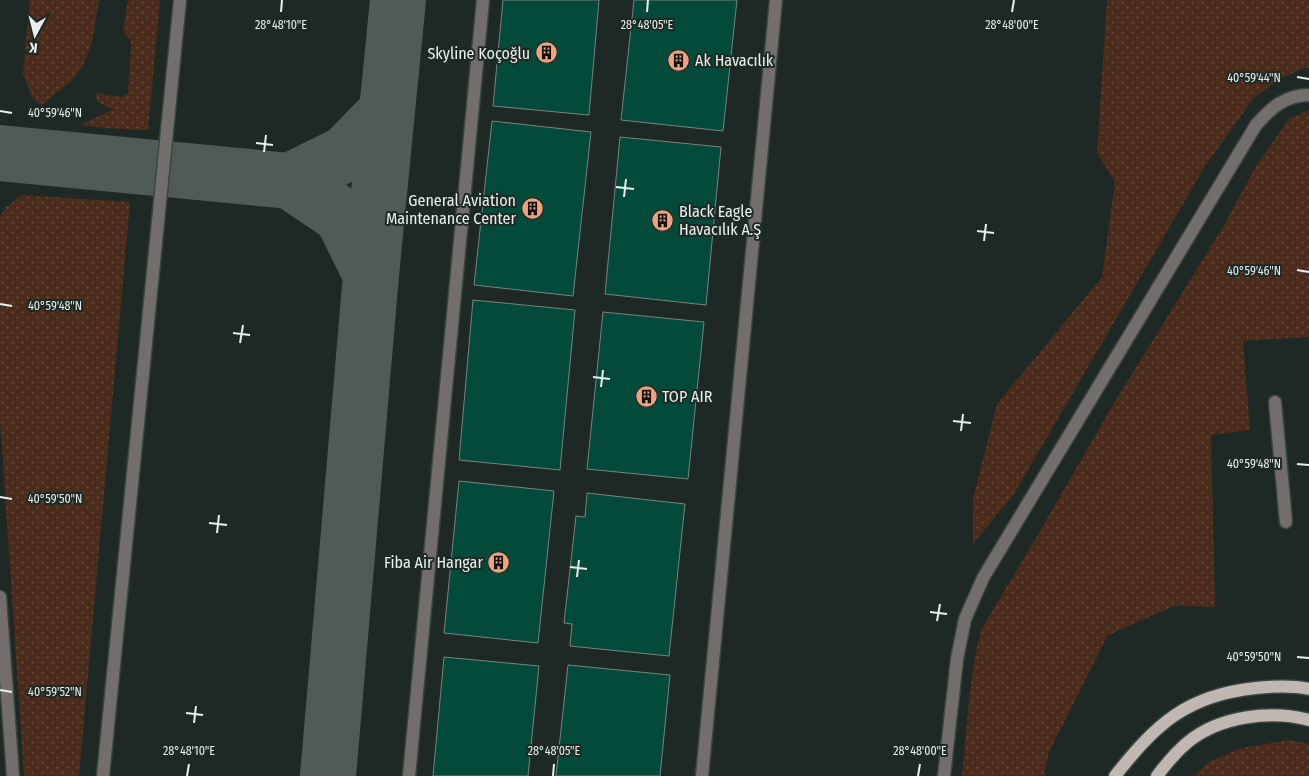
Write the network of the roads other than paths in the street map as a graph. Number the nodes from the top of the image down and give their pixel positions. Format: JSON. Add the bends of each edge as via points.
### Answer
{"nodes":[{"id":1,"x":180,"y":0,"type":"edge"},
{"id":2,"x":483,"y":0,"type":"edge"},
{"id":3,"x":776,"y":0,"type":"edge"},
{"id":4,"x":1309,"y":95,"type":"edge"},
{"id":5,"x":1275,"y":402,"type":"dead end"},
{"id":6,"x":1286,"y":522,"type":"dead end"},
{"id":7,"x":0,"y":597,"type":"edge"},
{"id":8,"x":1309,"y":689,"type":"edge"},
{"id":9,"x":1309,"y":720,"type":"edge"},
{"id":10,"x":12,"y":776,"type":"edge"},
{"id":11,"x":103,"y":776,"type":"edge"},
{"id":12,"x":409,"y":776,"type":"edge"},
{"id":13,"x":702,"y":776,"type":"edge"},
{"id":14,"x":944,"y":776,"type":"edge"},
{"id":15,"x":1115,"y":776,"type":"edge"},
{"id":16,"x":1156,"y":776,"type":"edge"}],
"edges":[{"from":1,"to":11,"type":"street"},
{"from":2,"to":12,"type":"street"},
{"from":3,"to":13,"type":"street"},
{"from":4,"to":14,"type":"street","via":[[1295,95],[1286,100],[1269,110],[1256,125],[982,578],[964,619]]},
{"from":5,"to":6,"type":"street"},
{"from":7,"to":10,"type":"street"},
{"from":8,"to":15,"type":"main road","via":[[1295,686],[1236,690],[1184,708],[1154,730]]},
{"from":9,"to":16,"type":"main road","via":[[1292,715],[1261,716],[1228,721],[1206,729],[1188,742]]}]}
